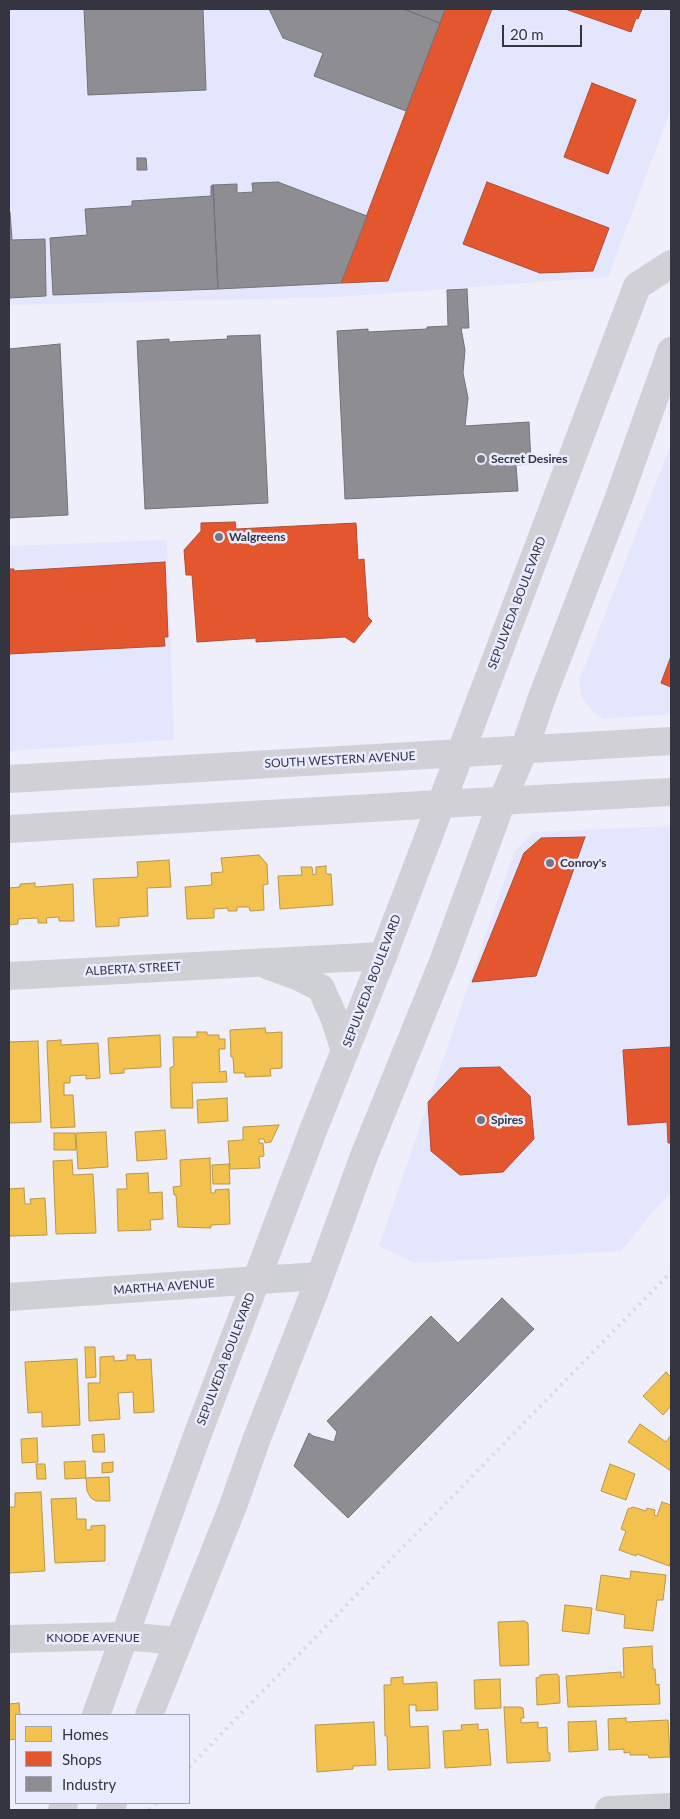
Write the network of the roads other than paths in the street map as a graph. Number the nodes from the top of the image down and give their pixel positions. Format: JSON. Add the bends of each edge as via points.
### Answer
{"nodes":[{"id":1,"x":671,"y":264,"type":"edge"},
{"id":2,"x":671,"y":351,"type":"edge"},
{"id":3,"x":671,"y":741,"type":"edge"},
{"id":4,"x":524,"y":750,"type":"junction"},
{"id":5,"x":460,"y":754,"type":"junction"},
{"id":6,"x":9,"y":779,"type":"edge"},
{"id":7,"x":671,"y":792,"type":"edge"},
{"id":8,"x":502,"y":801,"type":"junction"},
{"id":9,"x":440,"y":804,"type":"junction"},
{"id":10,"x":9,"y":829,"type":"edge"},
{"id":11,"x":383,"y":956,"type":"junction"},
{"id":12,"x":258,"y":962,"type":"junction"},
{"id":13,"x":9,"y":976,"type":"edge"},
{"id":14,"x":345,"y":1051,"type":"junction"},
{"id":15,"x":319,"y":1276,"type":"junction"},
{"id":16,"x":257,"y":1281,"type":"junction"},
{"id":17,"x":9,"y":1297,"type":"edge"},
{"id":18,"x":124,"y":1636,"type":"junction"},
{"id":19,"x":9,"y":1639,"type":"edge"},
{"id":20,"x":178,"y":1641,"type":"junction"},
{"id":21,"x":96,"y":1714,"type":"edge"},
{"id":22,"x":149,"y":1714,"type":"edge"},
{"id":23,"x":671,"y":1807,"type":"edge"},
{"id":24,"x":609,"y":1810,"type":"edge"}],
"edges":[{"from":1,"to":5,"type":"main road","name":"SEPULVEDA BOULEVARD","via":[[637,286]]},
{"from":2,"to":4,"type":"main road"},
{"from":3,"to":4,"type":"main road","name":"SOUTH WESTERN AVENUE"},
{"from":4,"to":5,"type":"main road","name":"SOUTH WESTERN AVENUE"},
{"from":4,"to":8,"type":"main road"},
{"from":5,"to":6,"type":"main road","name":"SOUTH WESTERN AVENUE"},
{"from":5,"to":9,"type":"main road","name":"SEPULVEDA BOULEVARD"},
{"from":7,"to":8,"type":"main road"},
{"from":8,"to":9,"type":"main road"},
{"from":8,"to":15,"type":"main road","via":[[443,962]]},
{"from":9,"to":10,"type":"main road"},
{"from":9,"to":11,"type":"main road","name":"SEPULVEDA BOULEVARD"},
{"from":11,"to":12,"type":"street","name":"ALBERTA STREET"},
{"from":11,"to":14,"type":"main road","name":"SEPULVEDA BOULEVARD"},
{"from":12,"to":13,"type":"street","name":"ALBERTA STREET"},
{"from":12,"to":14,"type":"street","name":"ALBERTA STREET","via":[[321,988]]},
{"from":14,"to":16,"type":"main road","name":"SEPULVEDA BOULEVARD"},
{"from":15,"to":16,"type":"street","name":"MARTHA AVENUE"},
{"from":15,"to":20,"type":"main road","via":[[233,1506]]},
{"from":16,"to":17,"type":"street","name":"MARTHA AVENUE"},
{"from":16,"to":18,"type":"main road","name":"SEPULVEDA BOULEVARD"},
{"from":18,"to":19,"type":"street","name":"KNODE AVENUE"},
{"from":18,"to":20,"type":"street","name":"KNODE AVENUE"},
{"from":18,"to":21,"type":"main road","name":"SEPULVEDA BOULEVARD"},
{"from":20,"to":22,"type":"main road"},
{"from":23,"to":24,"type":"street"}]}
